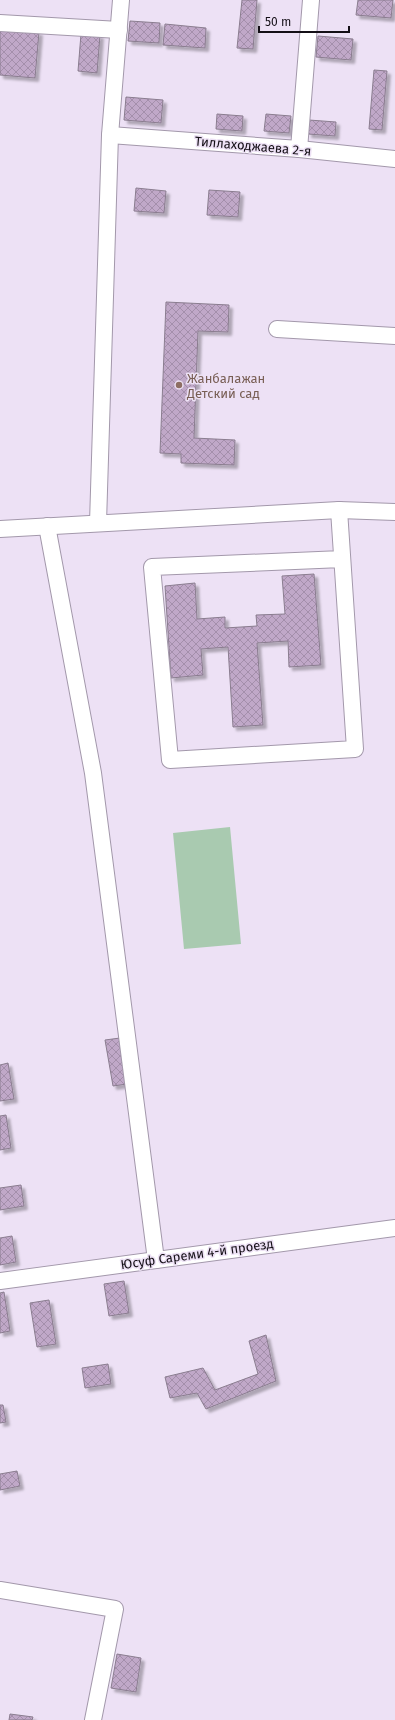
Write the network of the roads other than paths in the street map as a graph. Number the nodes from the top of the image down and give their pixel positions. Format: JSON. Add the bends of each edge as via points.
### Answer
{"nodes":[{"id":1,"x":121,"y":0,"type":"edge"},
{"id":2,"x":311,"y":0,"type":"edge"},
{"id":3,"x":0,"y":23,"type":"edge"},
{"id":4,"x":119,"y":30,"type":"junction"},
{"id":5,"x":110,"y":135,"type":"junction"},
{"id":6,"x":299,"y":149,"type":"junction"},
{"id":7,"x":395,"y":159,"type":"edge"},
{"id":8,"x":277,"y":329,"type":"dead end"},
{"id":9,"x":395,"y":336,"type":"edge"},
{"id":10,"x":339,"y":510,"type":"junction"},
{"id":11,"x":395,"y":512,"type":"edge"},
{"id":12,"x":98,"y":523,"type":"junction"},
{"id":13,"x":47,"y":526,"type":"junction"},
{"id":14,"x":0,"y":529,"type":"edge"},
{"id":15,"x":342,"y":559,"type":"junction"},
{"id":16,"x":395,"y":1228,"type":"edge"},
{"id":17,"x":156,"y":1260,"type":"junction"},
{"id":18,"x":0,"y":1281,"type":"edge"},
{"id":19,"x":0,"y":1590,"type":"edge"},
{"id":20,"x":93,"y":1720,"type":"edge"}],
"edges":[{"from":1,"to":4,"type":"street"},
{"from":2,"to":6,"type":"street"},
{"from":3,"to":4,"type":"street"},
{"from":4,"to":5,"type":"street"},
{"from":5,"to":6,"type":"street","name":"Тиллаходжаева 2-я"},
{"from":5,"to":12,"type":"street"},
{"from":6,"to":7,"type":"street","name":"Тиллаходжаева 2-я"},
{"from":8,"to":9,"type":"street"},
{"from":10,"to":11,"type":"street"},
{"from":10,"to":12,"type":"street"},
{"from":10,"to":15,"type":"street"},
{"from":12,"to":13,"type":"street"},
{"from":13,"to":14,"type":"street"},
{"from":13,"to":17,"type":"street","via":[[93,773]]},
{"from":15,"to":15,"type":"street","via":[[355,749],[170,760],[152,567]]},
{"from":16,"to":17,"type":"street","name":"Юсуф Сареми 4-й проезд"},
{"from":17,"to":18,"type":"street","name":"Юсуф Сареми 4-й проезд"},
{"from":19,"to":20,"type":"street","via":[[115,1609]]}]}
